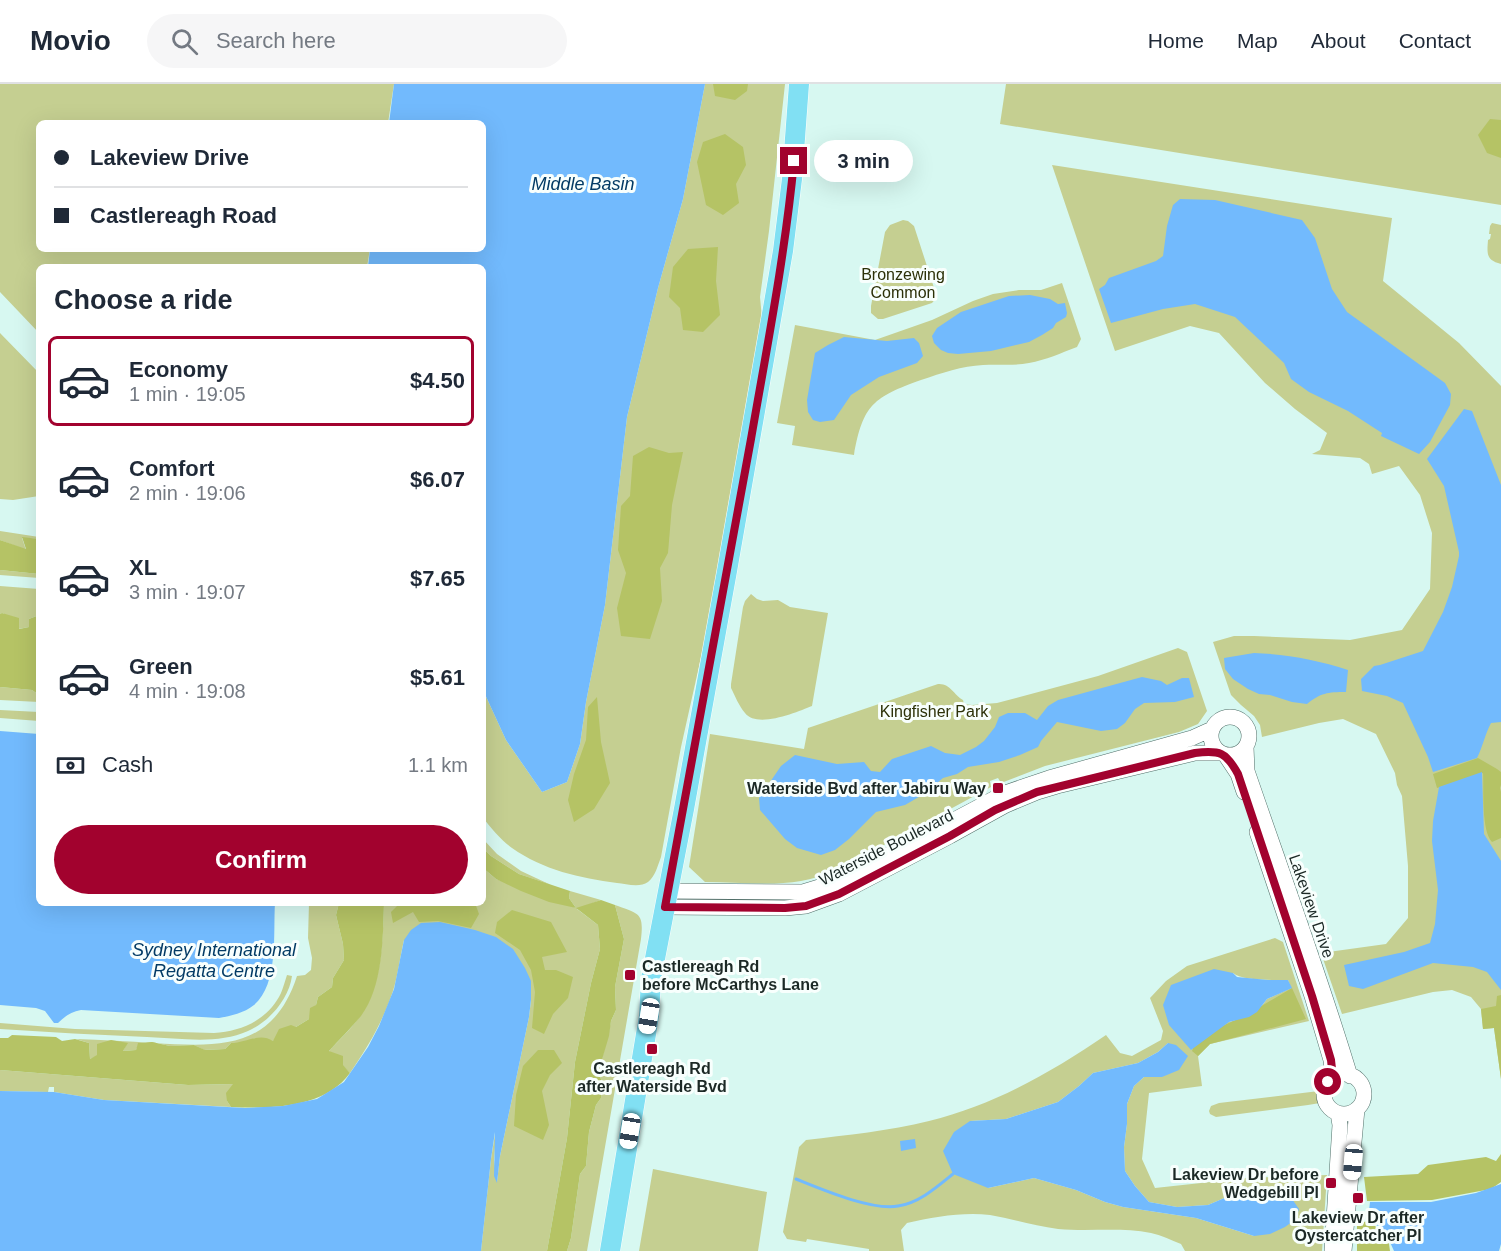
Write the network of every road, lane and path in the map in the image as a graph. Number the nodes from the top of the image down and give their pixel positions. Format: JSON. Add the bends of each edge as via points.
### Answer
{"nodes":[{"id":1,"x":800,"y":84,"type":"edge"},
{"id":2,"x":1212,"y":729,"type":"junction"},
{"id":3,"x":1246,"y":747,"type":"junction"},
{"id":4,"x":1223,"y":754,"type":"junction"},
{"id":5,"x":666,"y":899,"type":"junction"},
{"id":6,"x":1306,"y":960,"type":"junction"},
{"id":7,"x":651,"y":979,"type":"junction"},
{"id":8,"x":1319,"y":997,"type":"junction"},
{"id":9,"x":1350,"y":1076,"type":"junction"},
{"id":10,"x":1333,"y":1078,"type":"junction"},
{"id":11,"x":1357,"y":1109,"type":"junction"},
{"id":12,"x":1338,"y":1113,"type":"junction"},
{"id":13,"x":597,"y":1251,"type":"edge"},
{"id":14,"x":610,"y":1251,"type":"edge"},
{"id":15,"x":1332,"y":1251,"type":"edge"},
{"id":16,"x":1344,"y":1251,"type":"edge"}],
"edges":[{"from":1,"to":5,"type":"main road","via":[[783,251]]},
{"from":2,"to":3,"type":"street","via":[[1225,717],[1237,718],[1249,731]]},
{"from":2,"to":4,"type":"street","via":[[1210,741]]},
{"from":2,"to":5,"type":"street","name":"Waterside Boulevard","via":[[1005,793],[839,881],[803,892]]},
{"from":3,"to":4,"type":"street","via":[[1238,754]]},
{"from":3,"to":6,"type":"street","name":"Lakeview Drive","via":[[1247,771]]},
{"from":4,"to":5,"type":"street","name":"Waterside Boulevard","via":[[1195,753],[1037,792],[995,810],[839,894],[806,906],[785,908]]},
{"from":4,"to":6,"type":"street","name":"Lakeview Drive","via":[[1238,774]]},
{"from":5,"to":7,"type":"main road"},
{"from":6,"to":8,"type":"street","name":"Lakeview Drive"},
{"from":7,"to":13,"type":"main road","via":[[637,1016]]},
{"from":7,"to":14,"type":"main road","via":[[649,1016]]},
{"from":8,"to":9,"type":"street","name":"Lakeview Drive"},
{"from":8,"to":10,"type":"street","name":"Lakeview Drive"},
{"from":9,"to":10,"type":"street"},
{"from":9,"to":11,"type":"street","via":[[1358,1080],[1364,1092]]},
{"from":10,"to":12,"type":"street","via":[[1328,1082],[1325,1101]]},
{"from":11,"to":12,"type":"street"},
{"from":11,"to":16,"type":"street"},
{"from":12,"to":15,"type":"street","via":[[1341,1125]]}]}
